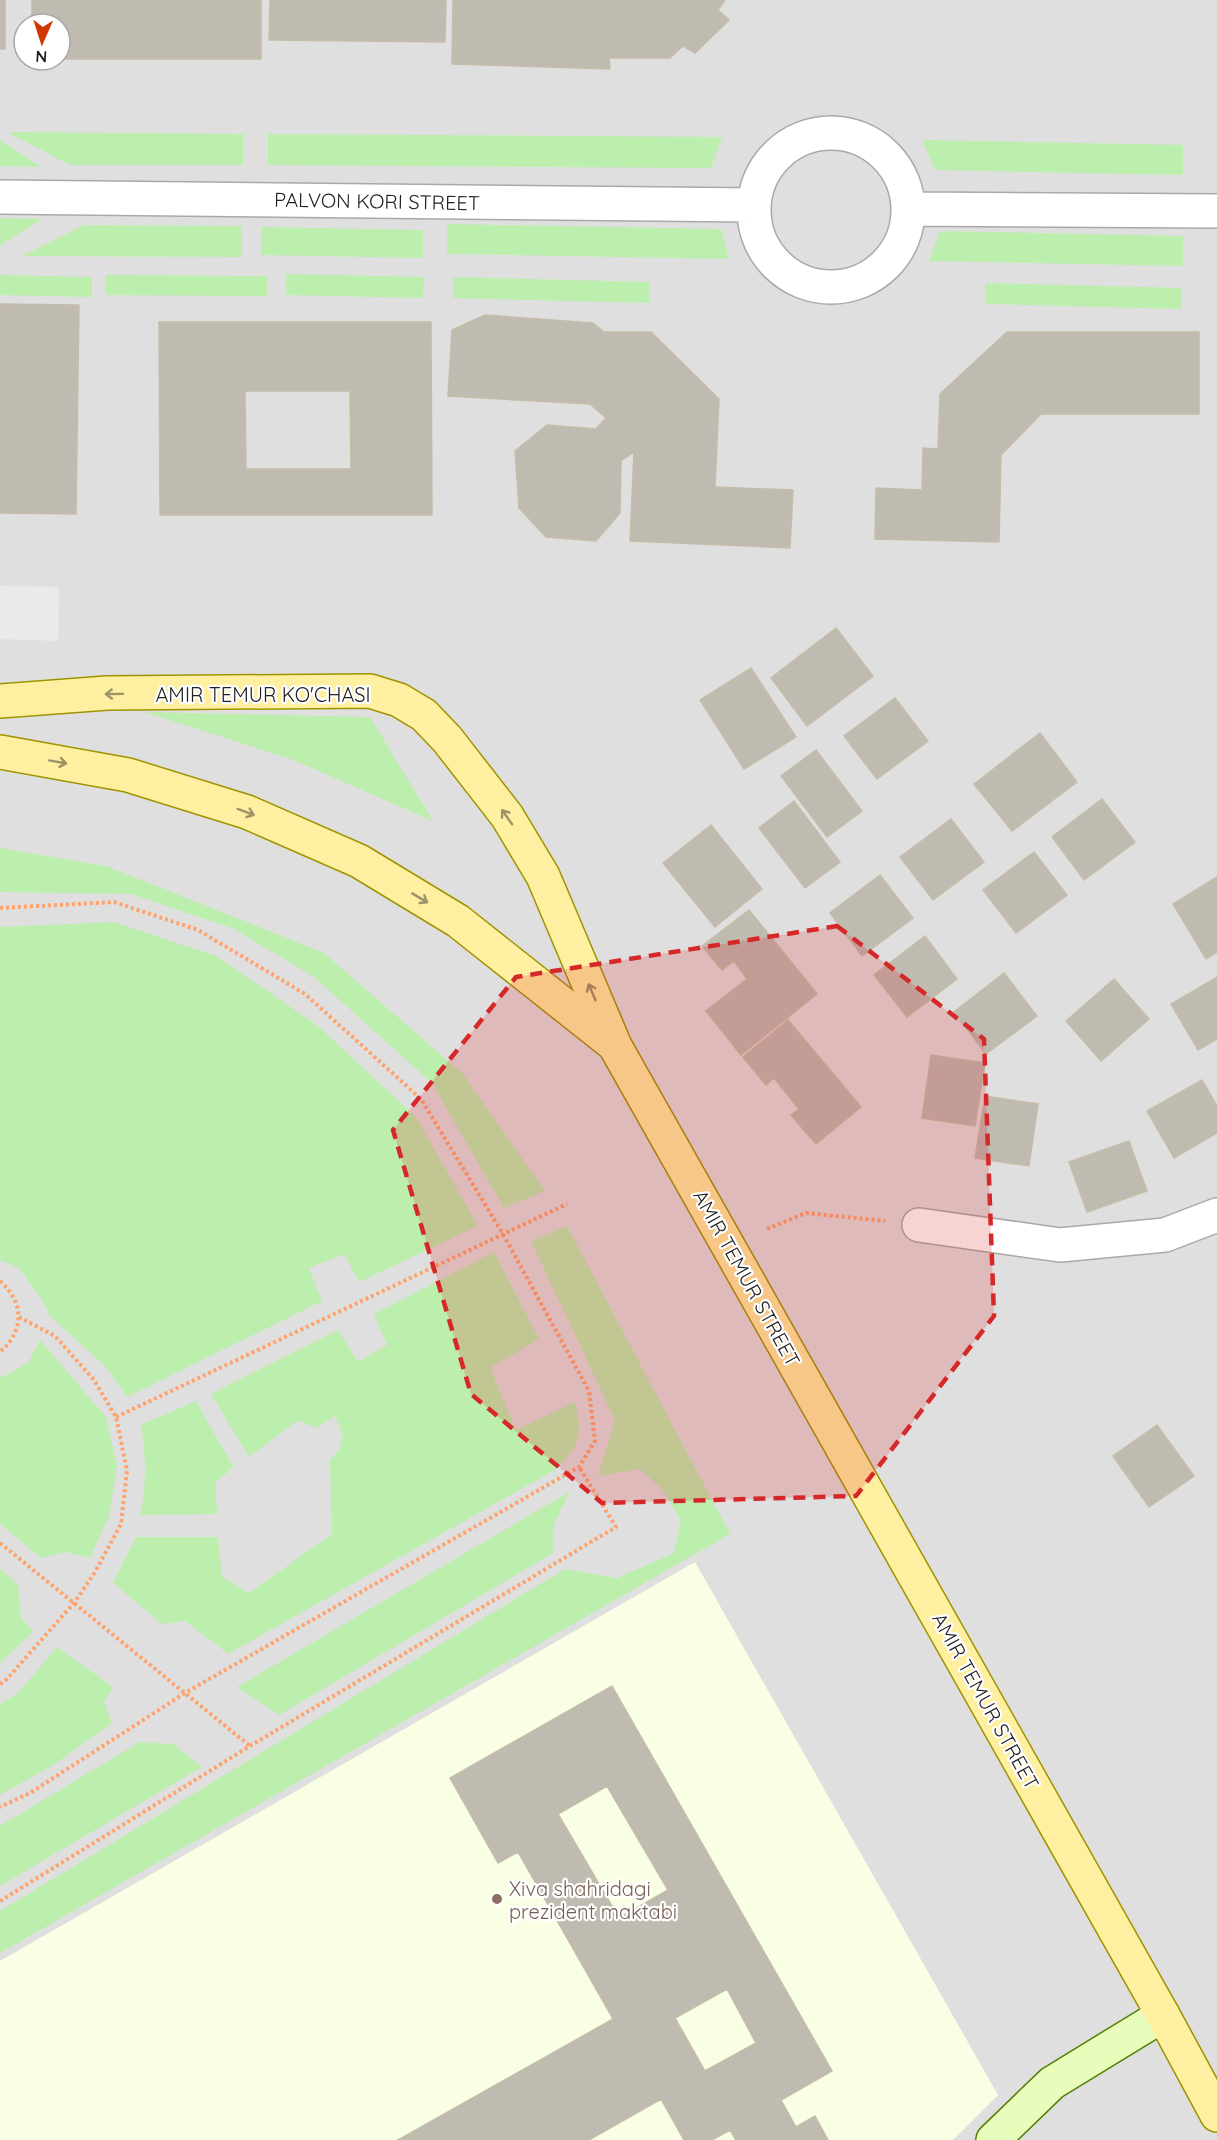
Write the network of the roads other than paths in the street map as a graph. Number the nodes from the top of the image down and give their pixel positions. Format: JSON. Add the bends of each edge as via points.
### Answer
{"nodes":[{"id":1,"x":0,"y":197,"type":"edge"},
{"id":2,"x":754,"y":205,"type":"junction"},
{"id":3,"x":909,"y":209,"type":"junction"},
{"id":4,"x":1217,"y":211,"type":"edge"},
{"id":5,"x":0,"y":701,"type":"edge"},
{"id":6,"x":0,"y":752,"type":"edge"},
{"id":7,"x":615,"y":1046,"type":"junction"},
{"id":8,"x":1217,"y":1215,"type":"edge"},
{"id":9,"x":919,"y":1225,"type":"road end"},
{"id":10,"x":1163,"y":2015,"type":"junction"},
{"id":11,"x":1217,"y":2115,"type":"edge"},
{"id":12,"x":993,"y":2140,"type":"edge"}],
"edges":[{"from":1,"to":2,"type":"street","name":"PALVON KORI STREET"},
{"from":2,"to":3,"type":"street","via":[[763,172],[780,151],[804,137],[830,132],[854,136],[876,146],[893,163],[905,185]]},
{"from":2,"to":3,"type":"street","via":[[755,224],[764,248],[781,269],[804,282],[831,287],[855,283],[877,272],[894,255]]},
{"from":3,"to":4,"type":"street"},
{"from":7,"to":5,"type":"main road","name":"AMIR TEMUR KO'CHASI","one_way":true,"via":[[526,845],[447,739],[424,715],[399,700],[369,691],[107,693]]},
{"from":6,"to":7,"type":"main road","name":"AMIR TEMUR STREET","one_way":true,"via":[[128,775],[246,812],[359,861],[458,921]]},
{"from":7,"to":10,"type":"main road","name":"AMIR TEMUR STREET"},
{"from":8,"to":9,"type":"street","via":[[1166,1235],[1060,1245]]},
{"from":10,"to":11,"type":"main road","name":"AMIR TEMUR STREET"},
{"from":10,"to":12,"type":"street","via":[[1052,2083]]}]}
